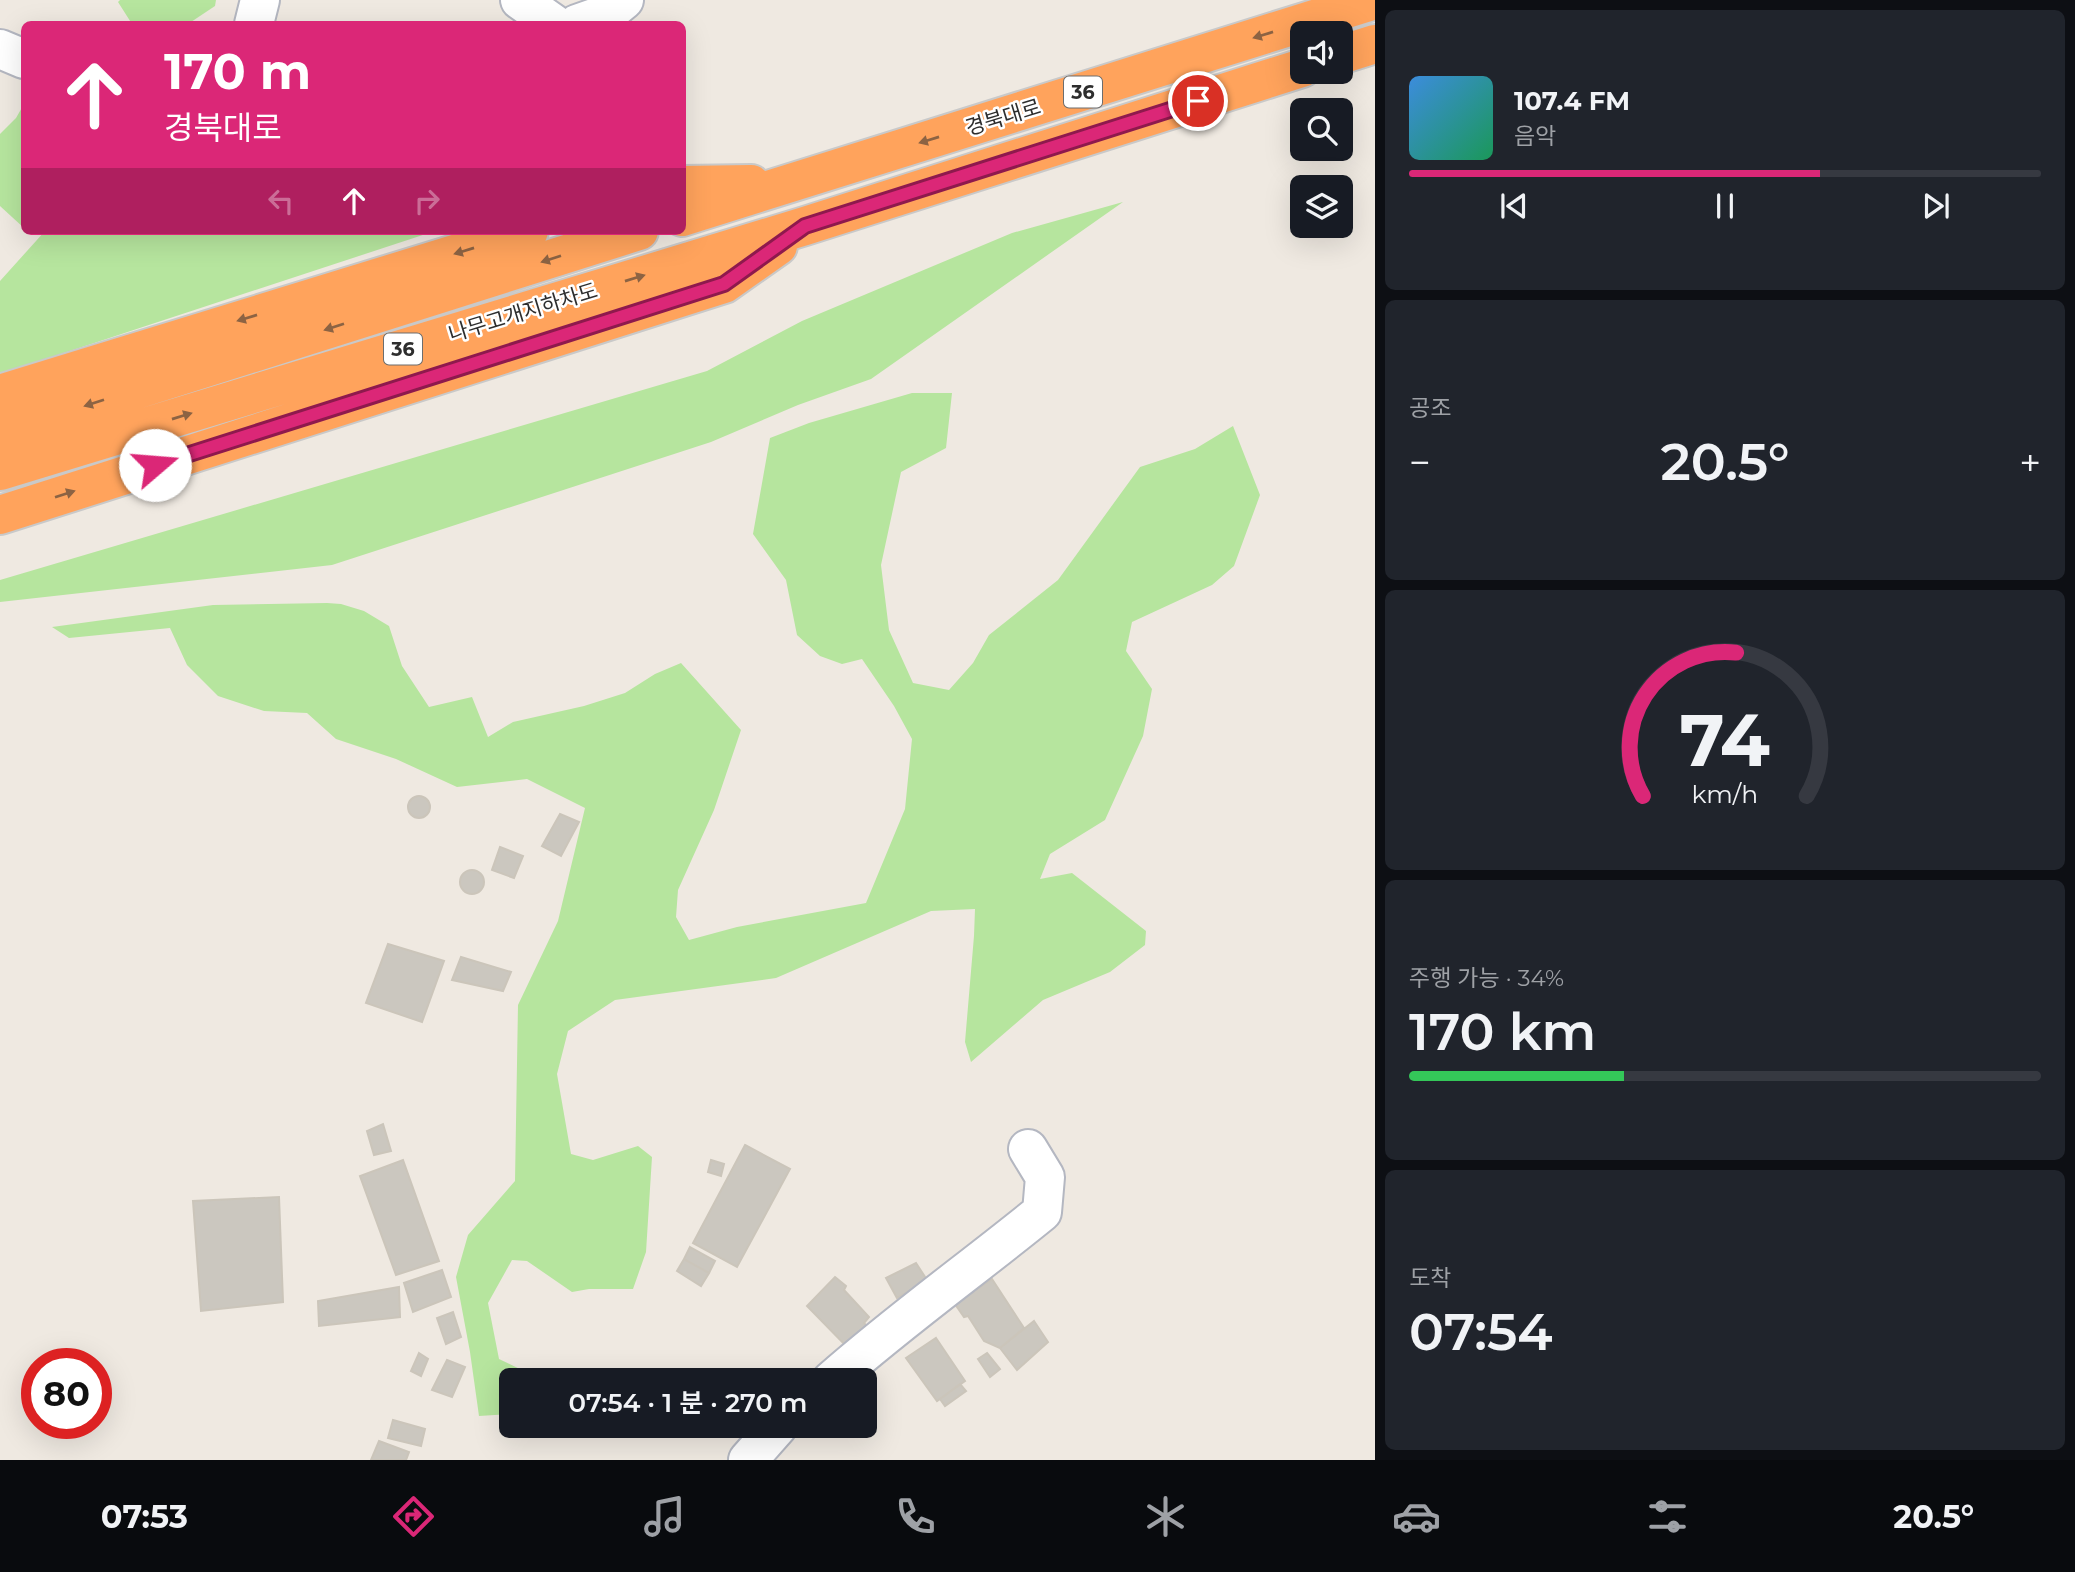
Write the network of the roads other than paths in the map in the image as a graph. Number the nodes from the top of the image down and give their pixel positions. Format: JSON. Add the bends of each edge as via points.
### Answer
{"nodes":[{"id":1,"x":260,"y":0,"type":"edge"},
{"id":2,"x":520,"y":0,"type":"edge"},
{"id":3,"x":624,"y":0,"type":"edge"},
{"id":4,"x":1375,"y":0,"type":"edge"},
{"id":5,"x":255,"y":21,"type":"edge"},
{"id":6,"x":550,"y":21,"type":"edge"},
{"id":7,"x":585,"y":21,"type":"edge"},
{"id":8,"x":1375,"y":44,"type":"edge"},
{"id":9,"x":0,"y":49,"type":"edge"},
{"id":10,"x":1353,"y":51,"type":"edge"},
{"id":11,"x":21,"y":58,"type":"edge"},
{"id":12,"x":1290,"y":72,"type":"edge"},
{"id":13,"x":791,"y":183,"type":"junction"},
{"id":14,"x":686,"y":185,"type":"edge"},
{"id":15,"x":686,"y":216,"type":"edge"},
{"id":16,"x":805,"y":226,"type":"junction"},
{"id":17,"x":516,"y":235,"type":"edge"},
{"id":18,"x":626,"y":235,"type":"edge"},
{"id":19,"x":0,"y":394,"type":"edge"},
{"id":20,"x":0,"y":433,"type":"edge"},
{"id":21,"x":0,"y":471,"type":"edge"},
{"id":22,"x":0,"y":515,"type":"edge"},
{"id":23,"x":1027,"y":1149,"type":"dead end"},
{"id":24,"x":846,"y":1368,"type":"edge"},
{"id":25,"x":767,"y":1438,"type":"edge"},
{"id":26,"x":747,"y":1460,"type":"edge"}],
"edges":[{"from":1,"to":5,"type":"street"},
{"from":2,"to":6,"type":"street"},
{"from":3,"to":7,"type":"street","via":[[608,13]]},
{"from":4,"to":13,"type":"highway","name":"경북대로","number":"36","one_way":true},
{"from":8,"to":10,"type":"highway"},
{"from":9,"to":11,"type":"street"},
{"from":12,"to":16,"type":"highway","name":"경북대로"},
{"from":13,"to":14,"type":"highway"},
{"from":13,"to":15,"type":"highway"},
{"from":21,"to":16,"type":"highway","name":"나무고개지하차도","number":"36","one_way":true},
{"from":22,"to":16,"type":"highway","one_way":true,"via":[[724,284]]},
{"from":17,"to":19,"type":"highway","one_way":true},
{"from":18,"to":20,"type":"highway","name":"나무고개지하차도","one_way":true},
{"from":23,"to":24,"type":"street","via":[[1045,1177],[1042,1212]]},
{"from":25,"to":26,"type":"street"}]}
